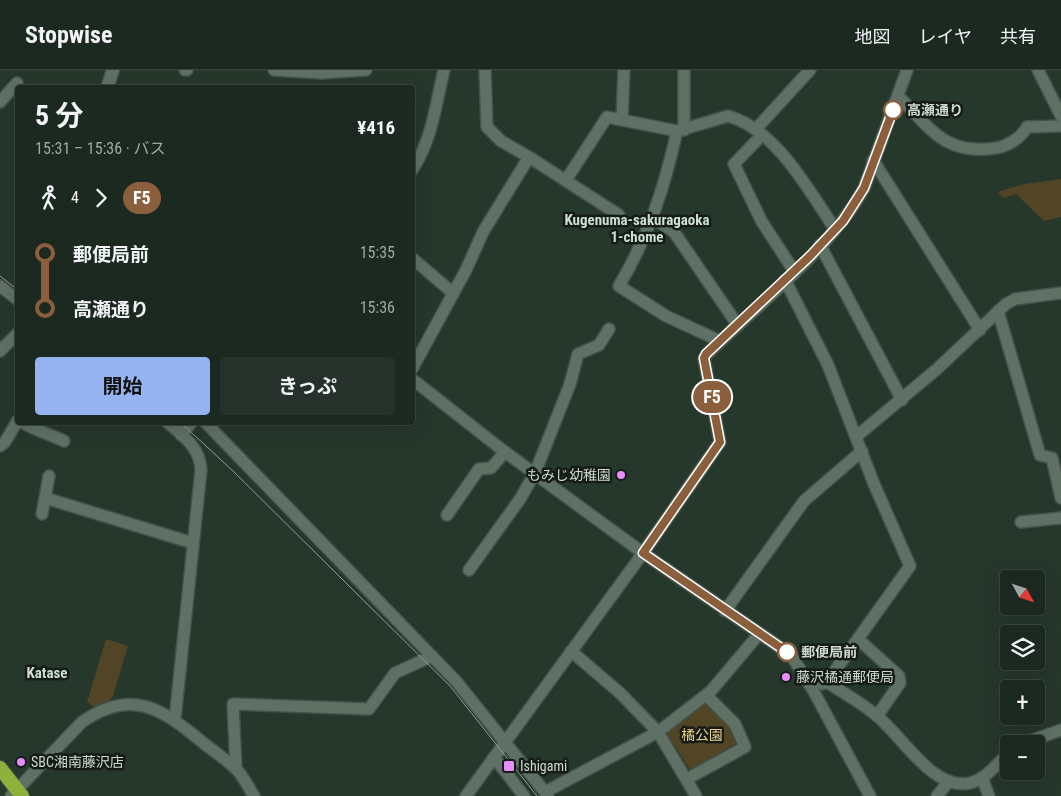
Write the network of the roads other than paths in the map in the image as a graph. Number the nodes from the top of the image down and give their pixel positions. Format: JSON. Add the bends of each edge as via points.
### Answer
{"nodes":[{"id":1,"x":113,"y":70,"type":"edge"},
{"id":2,"x":274,"y":70,"type":"edge"},
{"id":3,"x":366,"y":70,"type":"edge"},
{"id":4,"x":444,"y":70,"type":"edge"},
{"id":5,"x":485,"y":70,"type":"edge"},
{"id":6,"x":624,"y":70,"type":"edge"},
{"id":7,"x":684,"y":70,"type":"edge"},
{"id":8,"x":810,"y":70,"type":"edge"},
{"id":9,"x":907,"y":70,"type":"edge"},
{"id":10,"x":1038,"y":70,"type":"edge"},
{"id":11,"x":15,"y":85,"type":"edge"},
{"id":12,"x":108,"y":85,"type":"edge"},
{"id":13,"x":898,"y":96,"type":"junction"},
{"id":14,"x":0,"y":102,"type":"edge"},
{"id":15,"x":1061,"y":116,"type":"edge"},
{"id":16,"x":622,"y":120,"type":"junction"},
{"id":17,"x":1061,"y":126,"type":"edge"},
{"id":18,"x":681,"y":131,"type":"junction"},
{"id":19,"x":759,"y":132,"type":"junction"},
{"id":20,"x":529,"y":157,"type":"junction"},
{"id":21,"x":873,"y":160,"type":"junction"},
{"id":22,"x":415,"y":166,"type":"edge"},
{"id":23,"x":566,"y":180,"type":"junction"},
{"id":24,"x":619,"y":215,"type":"dead end"},
{"id":25,"x":653,"y":218,"type":"junction"},
{"id":26,"x":835,"y":229,"type":"junction"},
{"id":27,"x":820,"y":245,"type":"junction"},
{"id":28,"x":415,"y":261,"type":"edge"},
{"id":29,"x":794,"y":271,"type":"junction"},
{"id":30,"x":785,"y":280,"type":"junction"},
{"id":31,"x":0,"y":286,"type":"edge"},
{"id":32,"x":453,"y":293,"type":"junction"},
{"id":33,"x":1061,"y":293,"type":"edge"},
{"id":34,"x":15,"y":298,"type":"edge"},
{"id":35,"x":998,"y":311,"type":"junction"},
{"id":36,"x":737,"y":324,"type":"junction"},
{"id":37,"x":609,"y":329,"type":"dead end"},
{"id":38,"x":980,"y":330,"type":"junction"},
{"id":39,"x":15,"y":336,"type":"edge"},
{"id":40,"x":720,"y":341,"type":"junction"},
{"id":41,"x":0,"y":351,"type":"edge"},
{"id":42,"x":415,"y":363,"type":"edge"},
{"id":43,"x":415,"y":381,"type":"edge"},
{"id":44,"x":902,"y":400,"type":"junction"},
{"id":45,"x":15,"y":425,"type":"edge"},
{"id":46,"x":27,"y":425,"type":"edge"},
{"id":47,"x":170,"y":425,"type":"edge"},
{"id":48,"x":189,"y":425,"type":"edge"},
{"id":49,"x":209,"y":425,"type":"edge"},
{"id":50,"x":181,"y":435,"type":"junction"},
{"id":51,"x":857,"y":436,"type":"junction"},
{"id":52,"x":64,"y":441,"type":"dead end"},
{"id":53,"x":0,"y":446,"type":"edge"},
{"id":54,"x":862,"y":450,"type":"junction"},
{"id":55,"x":505,"y":452,"type":"junction"},
{"id":56,"x":535,"y":473,"type":"junction"},
{"id":57,"x":49,"y":476,"type":"dead end"},
{"id":58,"x":1060,"y":486,"type":"edge"},
{"id":59,"x":45,"y":498,"type":"junction"},
{"id":60,"x":1061,"y":498,"type":"edge"},
{"id":61,"x":42,"y":514,"type":"dead end"},
{"id":62,"x":447,"y":515,"type":"dead end"},
{"id":63,"x":1061,"y":518,"type":"edge"},
{"id":64,"x":1020,"y":522,"type":"dead end"},
{"id":65,"x":193,"y":542,"type":"junction"},
{"id":66,"x":643,"y":553,"type":"junction"},
{"id":67,"x":469,"y":570,"type":"dead end"},
{"id":68,"x":725,"y":612,"type":"junction"},
{"id":69,"x":759,"y":634,"type":"junction"},
{"id":70,"x":858,"y":638,"type":"junction"},
{"id":71,"x":571,"y":651,"type":"junction"},
{"id":72,"x":432,"y":656,"type":"junction"},
{"id":73,"x":827,"y":682,"type":"junction"},
{"id":74,"x":813,"y":690,"type":"junction"},
{"id":75,"x":706,"y":695,"type":"junction"},
{"id":76,"x":877,"y":716,"type":"junction"},
{"id":77,"x":175,"y":719,"type":"junction"},
{"id":78,"x":1061,"y":730,"type":"edge"},
{"id":79,"x":658,"y":732,"type":"junction"},
{"id":80,"x":1045,"y":736,"type":"edge"},
{"id":81,"x":504,"y":743,"type":"junction"},
{"id":82,"x":494,"y":757,"type":"junction"},
{"id":83,"x":1000,"y":761,"type":"edge"},
{"id":84,"x":0,"y":768,"type":"edge"},
{"id":85,"x":236,"y":769,"type":"junction"},
{"id":86,"x":982,"y":778,"type":"junction"},
{"id":87,"x":687,"y":779,"type":"junction"},
{"id":88,"x":949,"y":781,"type":"junction"},
{"id":89,"x":17,"y":794,"type":"edge"},
{"id":90,"x":546,"y":794,"type":"edge"},
{"id":91,"x":254,"y":796,"type":"edge"},
{"id":92,"x":466,"y":796,"type":"edge"},
{"id":93,"x":524,"y":796,"type":"edge"},
{"id":94,"x":696,"y":796,"type":"edge"},
{"id":95,"x":870,"y":796,"type":"edge"},
{"id":96,"x":937,"y":796,"type":"edge"},
{"id":97,"x":989,"y":796,"type":"edge"}],
"edges":[{"from":1,"to":12,"type":"street"},
{"from":2,"to":3,"type":"street","via":[[321,73]]},
{"from":4,"to":22,"type":"street","via":[[428,137]]},
{"from":5,"to":20,"type":"street","via":[[487,127],[501,141]]},
{"from":6,"to":16,"type":"street"},
{"from":7,"to":18,"type":"street"},
{"from":8,"to":19,"type":"street"},
{"from":9,"to":13,"type":"street"},
{"from":10,"to":15,"type":"street"},
{"from":11,"to":14,"type":"street"},
{"from":13,"to":17,"type":"street","via":[[934,134],[969,150],[1000,147],[1021,136],[1027,127]]},
{"from":13,"to":21,"type":"street"},
{"from":16,"to":18,"type":"street"},
{"from":16,"to":23,"type":"street","via":[[607,118]]},
{"from":18,"to":19,"type":"street","via":[[728,116]]},
{"from":18,"to":25,"type":"street"},
{"from":19,"to":26,"type":"street","via":[[780,152]]},
{"from":19,"to":29,"type":"street","via":[[734,164],[762,222]]},
{"from":20,"to":23,"type":"street"},
{"from":20,"to":32,"type":"street","via":[[483,232]]},
{"from":21,"to":26,"type":"street","via":[[854,206]]},
{"from":21,"to":38,"type":"street"},
{"from":23,"to":24,"type":"street"},
{"from":25,"to":36,"type":"street","via":[[674,232]]},
{"from":25,"to":40,"type":"street","via":[[619,286],[666,316]]},
{"from":26,"to":27,"type":"street"},
{"from":27,"to":29,"type":"street"},
{"from":27,"to":44,"type":"street"},
{"from":28,"to":32,"type":"street"},
{"from":29,"to":30,"type":"street"},
{"from":30,"to":36,"type":"street"},
{"from":30,"to":51,"type":"street","via":[[828,365]]},
{"from":31,"to":34,"type":"street"},
{"from":32,"to":42,"type":"street"},
{"from":33,"to":35,"type":"street","via":[[1016,299]]},
{"from":35,"to":38,"type":"street"},
{"from":35,"to":58,"type":"street","via":[[1040,455],[1052,458]]},
{"from":36,"to":40,"type":"street"},
{"from":37,"to":56,"type":"street","via":[[599,345],[578,354],[570,384]]},
{"from":38,"to":44,"type":"street"},
{"from":39,"to":41,"type":"street"},
{"from":40,"to":66,"type":"street","via":[[704,358],[720,442]]},
{"from":43,"to":55,"type":"street"},
{"from":44,"to":51,"type":"street"},
{"from":45,"to":53,"type":"street"},
{"from":46,"to":52,"type":"street"},
{"from":47,"to":50,"type":"street"},
{"from":48,"to":50,"type":"street"},
{"from":49,"to":72,"type":"street"},
{"from":50,"to":65,"type":"street","via":[[194,447],[201,460]]},
{"from":51,"to":54,"type":"street"},
{"from":54,"to":68,"type":"street","via":[[804,501]]},
{"from":54,"to":70,"type":"street","via":[[910,566]]},
{"from":55,"to":56,"type":"street"},
{"from":55,"to":62,"type":"street","via":[[490,468],[479,469]]},
{"from":56,"to":66,"type":"street"},
{"from":56,"to":67,"type":"street"},
{"from":57,"to":59,"type":"street"},
{"from":58,"to":60,"type":"street"},
{"from":59,"to":61,"type":"street"},
{"from":59,"to":65,"type":"street"},
{"from":63,"to":64,"type":"street"},
{"from":65,"to":77,"type":"street"},
{"from":66,"to":68,"type":"street"},
{"from":66,"to":71,"type":"street"},
{"from":68,"to":69,"type":"street"},
{"from":69,"to":74,"type":"street","via":[[790,654]]},
{"from":69,"to":75,"type":"street"},
{"from":70,"to":73,"type":"street"},
{"from":70,"to":76,"type":"street","via":[[899,676],[900,683]]},
{"from":71,"to":79,"type":"street","via":[[620,693]]},
{"from":71,"to":81,"type":"street"},
{"from":72,"to":81,"type":"street","via":[[473,701]]},
{"from":72,"to":85,"type":"street","via":[[395,673],[369,709],[233,704]]},
{"from":73,"to":74,"type":"street"},
{"from":73,"to":76,"type":"street"},
{"from":74,"to":95,"type":"street"},
{"from":75,"to":79,"type":"street"},
{"from":75,"to":87,"type":"street","via":[[735,724],[745,747]]},
{"from":76,"to":88,"type":"street","via":[[921,762],[937,776]]},
{"from":77,"to":85,"type":"street"},
{"from":77,"to":89,"type":"street","via":[[141,705],[124,704],[95,713],[70,734]]},
{"from":78,"to":80,"type":"street"},
{"from":79,"to":87,"type":"street"},
{"from":79,"to":90,"type":"street"},
{"from":81,"to":82,"type":"street"},
{"from":81,"to":90,"type":"street"},
{"from":82,"to":92,"type":"street"},
{"from":82,"to":93,"type":"street"},
{"from":83,"to":86,"type":"street"},
{"from":84,"to":89,"type":"highway"},
{"from":85,"to":91,"type":"street"},
{"from":86,"to":88,"type":"street","via":[[959,784]]},
{"from":86,"to":97,"type":"street"},
{"from":87,"to":94,"type":"street"},
{"from":88,"to":96,"type":"street"}]}
